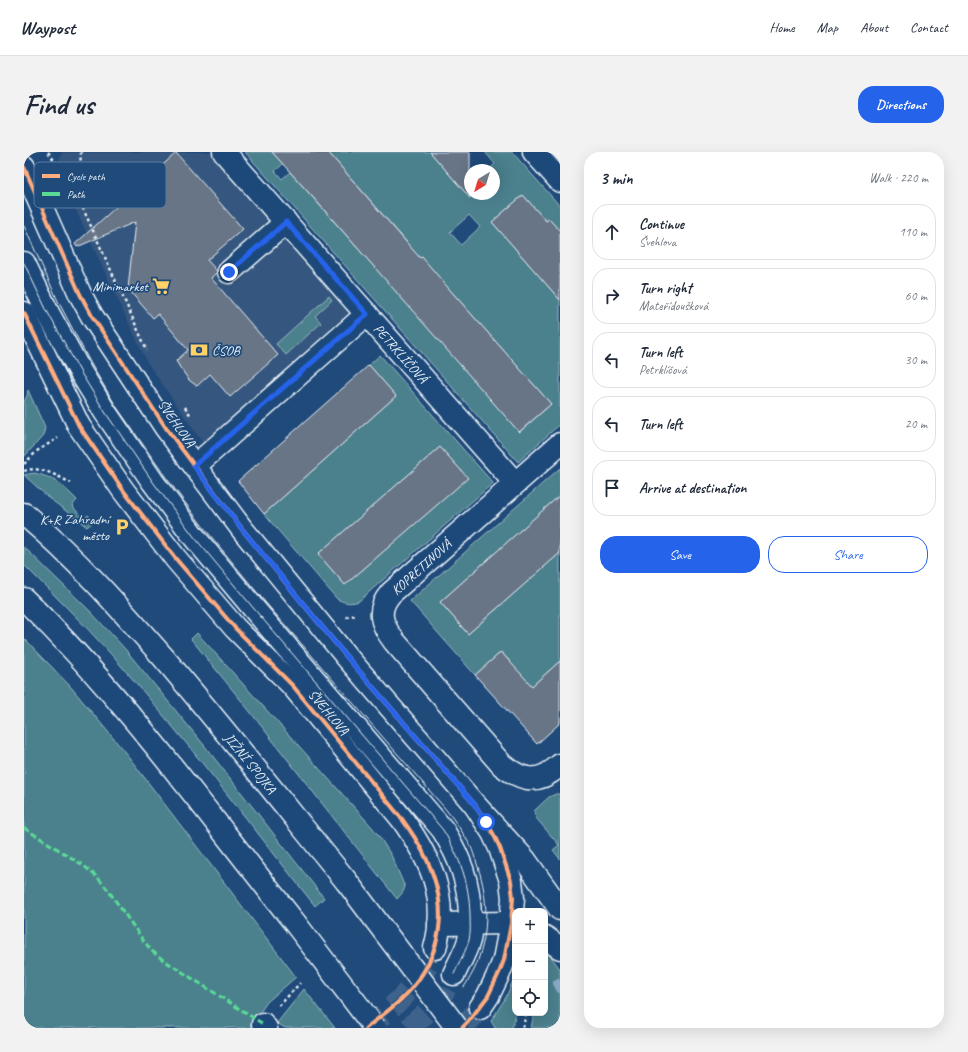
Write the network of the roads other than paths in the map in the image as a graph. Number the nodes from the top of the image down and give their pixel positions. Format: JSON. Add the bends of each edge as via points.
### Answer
{"nodes":[{"id":1,"x":224,"y":152,"type":"edge"},
{"id":2,"x":534,"y":152,"type":"edge"},
{"id":3,"x":24,"y":167,"type":"edge"},
{"id":4,"x":556,"y":169,"type":"edge"},
{"id":5,"x":34,"y":190,"type":"edge"},
{"id":6,"x":42,"y":208,"type":"edge"},
{"id":7,"x":286,"y":222,"type":"junction"},
{"id":8,"x":24,"y":263,"type":"edge"},
{"id":9,"x":229,"y":272,"type":"dead end"},
{"id":10,"x":24,"y":313,"type":"edge"},
{"id":11,"x":367,"y":314,"type":"junction"},
{"id":12,"x":560,"y":444,"type":"edge"},
{"id":13,"x":194,"y":466,"type":"junction"},
{"id":14,"x":515,"y":483,"type":"junction"},
{"id":15,"x":28,"y":517,"type":"edge"},
{"id":16,"x":24,"y":599,"type":"edge"},
{"id":17,"x":560,"y":765,"type":"edge"},
{"id":18,"x":475,"y":805,"type":"junction"},
{"id":19,"x":512,"y":908,"type":"edge"},
{"id":20,"x":560,"y":909,"type":"edge"},
{"id":21,"x":470,"y":923,"type":"junction"},
{"id":22,"x":439,"y":924,"type":"junction"},
{"id":23,"x":512,"y":924,"type":"edge"},
{"id":24,"x":512,"y":928,"type":"edge"},
{"id":25,"x":548,"y":939,"type":"edge"},
{"id":26,"x":435,"y":948,"type":"tunnel mouth"},
{"id":27,"x":560,"y":948,"type":"edge"},
{"id":28,"x":454,"y":974,"type":"tunnel mouth"},
{"id":29,"x":480,"y":1008,"type":"tunnel mouth"},
{"id":30,"x":375,"y":1028,"type":"edge"},
{"id":31,"x":457,"y":1028,"type":"edge"}],
"edges":[{"from":1,"to":7,"type":"main road","name":"PETRKLÍČOVÁ"},
{"from":2,"to":4,"type":"main road"},
{"from":3,"to":5,"type":"main road","name":"ŠVEHLOVA"},
{"from":6,"to":13,"type":"main road","name":"ŠVEHLOVA","via":[[92,316]]},
{"from":7,"to":9,"type":"main road"},
{"from":7,"to":11,"type":"main road","name":"PETRKLÍČOVÁ"},
{"from":8,"to":21,"type":"main road","via":[[81,373],[104,412],[153,482],[195,538],[443,830],[463,869],[470,906]]},
{"from":10,"to":22,"type":"main road","name":"ŠVEHLOVA","via":[[79,426],[124,490],[176,559],[235,628],[293,686],[415,838],[433,876],[439,898]]},
{"from":11,"to":13,"type":"main road"},
{"from":11,"to":14,"type":"main road","name":"PETRKLÍČOVÁ"},
{"from":12,"to":14,"type":"main road","name":"KOPRETINOVÁ"},
{"from":13,"to":18,"type":"main road","name":"ŠVEHLOVA","via":[[346,656]]},
{"from":14,"to":17,"type":"main road","name":"KOPRETINOVÁ","via":[[391,593],[382,606],[382,618],[388,634],[502,765],[523,778],[534,779],[553,772]]},
{"from":15,"to":31,"type":"main road","name":"JIŽNÍ SPOJKA","bridge":true,"via":[[126,614],[220,725],[347,882]]},
{"from":16,"to":30,"type":"main road","bridge":true,"via":[[128,712]]},
{"from":18,"to":19,"type":"main road","name":"ŠVEHLOVA","via":[[493,834],[506,864],[511,881]]},
{"from":18,"to":20,"type":"main road","via":[[525,860]]},
{"from":21,"to":22,"type":"main road"},
{"from":21,"to":23,"type":"main road"},
{"from":21,"to":28,"type":"main road","via":[[469,939]]},
{"from":22,"to":26,"type":"main road","name":"ŠVEHLOVA"},
{"from":24,"to":29,"type":"main road","name":"ŠVEHLOVA","via":[[499,973]]},
{"from":25,"to":27,"type":"main road"}]}
